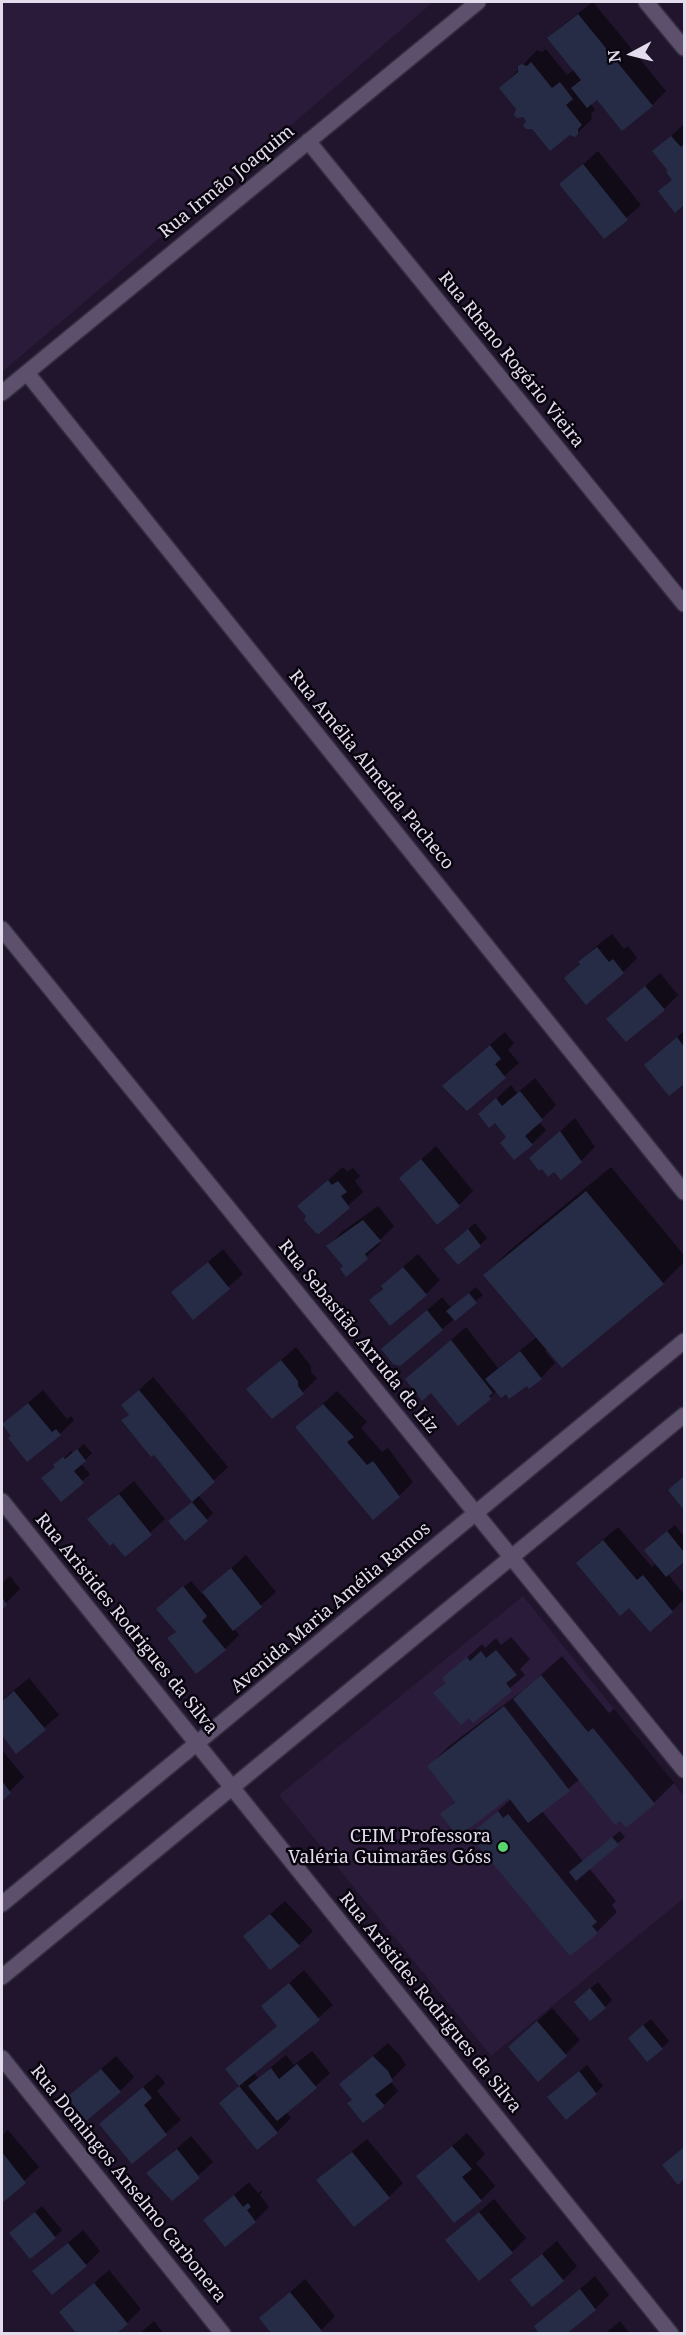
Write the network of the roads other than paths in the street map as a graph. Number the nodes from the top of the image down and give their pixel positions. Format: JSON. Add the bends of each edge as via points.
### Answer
{"nodes":[{"id":1,"x":478,"y":2,"type":"edge"},
{"id":2,"x":646,"y":2,"type":"edge"},
{"id":3,"x":684,"y":48,"type":"edge"},
{"id":4,"x":308,"y":141,"type":"junction"},
{"id":5,"x":27,"y":373,"type":"junction"},
{"id":6,"x":2,"y":393,"type":"edge"},
{"id":7,"x":684,"y":604,"type":"edge"},
{"id":8,"x":2,"y":929,"type":"edge"},
{"id":9,"x":684,"y":1192,"type":"edge"},
{"id":10,"x":684,"y":1341,"type":"edge"},
{"id":11,"x":684,"y":1415,"type":"edge"},
{"id":12,"x":2,"y":1501,"type":"edge"},
{"id":13,"x":476,"y":1513,"type":"junction"},
{"id":14,"x":512,"y":1557,"type":"junction"},
{"id":15,"x":196,"y":1743,"type":"junction"},
{"id":16,"x":684,"y":1770,"type":"edge"},
{"id":17,"x":232,"y":1787,"type":"junction"},
{"id":18,"x":2,"y":1904,"type":"edge"},
{"id":19,"x":2,"y":1977,"type":"edge"},
{"id":20,"x":2,"y":2058,"type":"edge"},
{"id":21,"x":223,"y":2334,"type":"edge"},
{"id":22,"x":671,"y":2334,"type":"edge"}],
"edges":[{"from":1,"to":4,"type":"street","name":"Rua Irmão Joaquim"},
{"from":2,"to":3,"type":"street"},
{"from":4,"to":5,"type":"street","name":"Rua Irmão Joaquim"},
{"from":4,"to":7,"type":"street","name":"Rua Rheno Rogério Vieira"},
{"from":5,"to":6,"type":"street","name":"Rua Irmão Joaquim"},
{"from":5,"to":9,"type":"street","name":"Rua Amélia Almeida Pacheco"},
{"from":8,"to":13,"type":"street","name":"Rua Sebastião Arruda de Liz"},
{"from":10,"to":13,"type":"street","name":"Avenida Maria Amélia Ramos"},
{"from":11,"to":14,"type":"street"},
{"from":12,"to":15,"type":"street","name":"Rua Aristides Rodrigues da Silva"},
{"from":13,"to":14,"type":"street","name":"Rua Sebastião Arruda de Liz"},
{"from":13,"to":15,"type":"street","name":"Avenida Maria Amélia Ramos"},
{"from":14,"to":16,"type":"street","name":"Rua Sebastião Arruda de Liz"},
{"from":14,"to":17,"type":"street"},
{"from":15,"to":17,"type":"street","name":"Rua Aristides Rodrigues da Silva"},
{"from":15,"to":18,"type":"street","name":"Avenida Maria Amélia Ramos"},
{"from":17,"to":19,"type":"street"},
{"from":17,"to":22,"type":"street","name":"Rua Aristides Rodrigues da Silva"},
{"from":20,"to":21,"type":"street","name":"Rua Domingos Anselmo Carbonera"}]}
